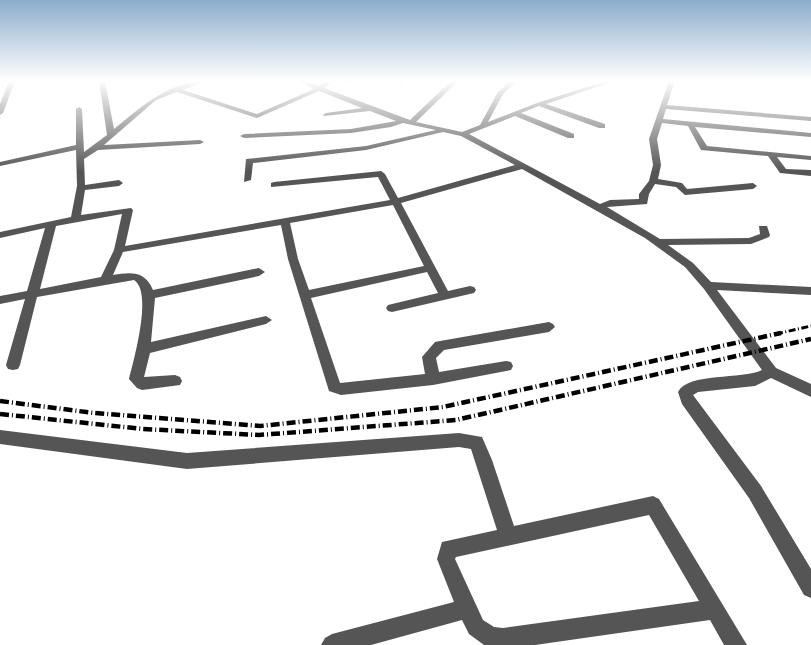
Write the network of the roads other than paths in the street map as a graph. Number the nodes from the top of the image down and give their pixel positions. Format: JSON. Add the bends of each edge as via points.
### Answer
{"nodes":[{"id":1,"x":79,"y":111,"type":"edge"},
{"id":2,"x":107,"y":111,"type":"edge"},
{"id":3,"x":139,"y":111,"type":"edge"},
{"id":4,"x":242,"y":111,"type":"edge"},
{"id":5,"x":268,"y":111,"type":"edge"},
{"id":6,"x":352,"y":111,"type":"edge"},
{"id":7,"x":377,"y":111,"type":"edge"},
{"id":8,"x":420,"y":111,"type":"edge"},
{"id":9,"x":490,"y":111,"type":"edge"},
{"id":10,"x":519,"y":111,"type":"edge"},
{"id":11,"x":559,"y":111,"type":"edge"},
{"id":12,"x":663,"y":111,"type":"edge"},
{"id":13,"x":714,"y":111,"type":"edge"},
{"id":14,"x":514,"y":113,"type":"junction"},
{"id":15,"x":326,"y":114,"type":"dead end"},
{"id":16,"x":811,"y":119,"type":"edge"},
{"id":17,"x":659,"y":121,"type":"junction"},
{"id":18,"x":407,"y":122,"type":"junction"},
{"id":19,"x":483,"y":124,"type":"junction"},
{"id":20,"x":691,"y":125,"type":"junction"},
{"id":21,"x":602,"y":126,"type":"dead end"},
{"id":22,"x":446,"y":131,"type":"junction"},
{"id":23,"x":463,"y":134,"type":"junction"},
{"id":24,"x":811,"y":135,"type":"edge"},
{"id":25,"x":111,"y":136,"type":"junction"},
{"id":26,"x":244,"y":136,"type":"dead end"},
{"id":27,"x":571,"y":136,"type":"dead end"},
{"id":28,"x":200,"y":142,"type":"dead end"},
{"id":29,"x":80,"y":148,"type":"junction"},
{"id":30,"x":96,"y":148,"type":"junction"},
{"id":31,"x":770,"y":154,"type":"junction"},
{"id":32,"x":80,"y":158,"type":"junction"},
{"id":33,"x":811,"y":158,"type":"edge"},
{"id":34,"x":0,"y":164,"type":"edge"},
{"id":35,"x":522,"y":166,"type":"junction"},
{"id":36,"x":811,"y":173,"type":"edge"},
{"id":37,"x":247,"y":180,"type":"dead end"},
{"id":38,"x":653,"y":181,"type":"junction"},
{"id":39,"x":119,"y":182,"type":"dead end"},
{"id":40,"x":274,"y":185,"type":"dead end"},
{"id":41,"x":753,"y":186,"type":"dead end"},
{"id":42,"x":80,"y":188,"type":"junction"},
{"id":43,"x":394,"y":202,"type":"junction"},
{"id":44,"x":600,"y":207,"type":"junction"},
{"id":45,"x":76,"y":219,"type":"junction"},
{"id":46,"x":285,"y":221,"type":"junction"},
{"id":47,"x":51,"y":224,"type":"junction"},
{"id":48,"x":764,"y":228,"type":"dead end"},
{"id":49,"x":0,"y":236,"type":"edge"},
{"id":50,"x":658,"y":242,"type":"junction"},
{"id":51,"x":119,"y":250,"type":"junction"},
{"id":52,"x":430,"y":268,"type":"junction"},
{"id":53,"x":259,"y":272,"type":"dead end"},
{"id":54,"x":106,"y":279,"type":"junction"},
{"id":55,"x":708,"y":286,"type":"junction"},
{"id":56,"x":470,"y":290,"type":"dead end"},
{"id":57,"x":811,"y":291,"type":"edge"},
{"id":58,"x":33,"y":294,"type":"junction"},
{"id":59,"x":305,"y":294,"type":"junction"},
{"id":60,"x":149,"y":295,"type":"junction"},
{"id":61,"x":445,"y":296,"type":"junction"},
{"id":62,"x":0,"y":300,"type":"edge"},
{"id":63,"x":392,"y":308,"type":"dead end"},
{"id":64,"x":266,"y":320,"type":"dead end"},
{"id":65,"x":549,"y":327,"type":"dead end"},
{"id":66,"x":144,"y":349,"type":"junction"},
{"id":67,"x":13,"y":365,"type":"dead end"},
{"id":68,"x":506,"y":366,"type":"dead end"},
{"id":69,"x":771,"y":372,"type":"junction"},
{"id":70,"x":433,"y":379,"type":"junction"},
{"id":71,"x":175,"y":381,"type":"dead end"},
{"id":72,"x":811,"y":390,"type":"edge"},
{"id":73,"x":0,"y":438,"type":"edge"},
{"id":74,"x":508,"y":536,"type":"junction"},
{"id":75,"x":811,"y":588,"type":"edge"},
{"id":76,"x":467,"y":609,"type":"junction"},
{"id":77,"x":714,"y":609,"type":"junction"},
{"id":78,"x":332,"y":645,"type":"edge"},
{"id":79,"x":736,"y":645,"type":"edge"}],
"edges":[{"from":1,"to":29,"type":"street"},
{"from":2,"to":25,"type":"street"},
{"from":3,"to":25,"type":"street"},
{"from":4,"to":5,"type":"street","via":[[257,116]]},
{"from":6,"to":15,"type":"street"},
{"from":7,"to":18,"type":"street"},
{"from":8,"to":18,"type":"street"},
{"from":9,"to":19,"type":"street"},
{"from":10,"to":14,"type":"street"},
{"from":11,"to":21,"type":"street"},
{"from":12,"to":17,"type":"street"},
{"from":13,"to":16,"type":"street"},
{"from":14,"to":19,"type":"street"},
{"from":14,"to":27,"type":"street"},
{"from":17,"to":20,"type":"street"},
{"from":17,"to":38,"type":"street","via":[[653,139],[657,165]]},
{"from":18,"to":22,"type":"street"},
{"from":18,"to":26,"type":"street","via":[[361,130]]},
{"from":19,"to":23,"type":"street"},
{"from":20,"to":24,"type":"street"},
{"from":20,"to":31,"type":"street","via":[[704,148]]},
{"from":22,"to":23,"type":"street"},
{"from":22,"to":37,"type":"street","via":[[366,148],[252,160],[248,162]]},
{"from":23,"to":35,"type":"street"},
{"from":25,"to":30,"type":"street"},
{"from":28,"to":30,"type":"street"},
{"from":29,"to":32,"type":"street"},
{"from":29,"to":34,"type":"street"},
{"from":30,"to":32,"type":"street"},
{"from":31,"to":33,"type":"street"},
{"from":31,"to":36,"type":"street","via":[[782,171]]},
{"from":32,"to":42,"type":"street"},
{"from":35,"to":43,"type":"street"},
{"from":35,"to":44,"type":"street"},
{"from":38,"to":41,"type":"street","via":[[679,185],[685,192]]},
{"from":38,"to":44,"type":"street","via":[[644,194],[644,202],[610,203]]},
{"from":39,"to":42,"type":"street"},
{"from":40,"to":43,"type":"street","via":[[377,173],[382,176]]},
{"from":42,"to":45,"type":"street"},
{"from":43,"to":46,"type":"street"},
{"from":43,"to":52,"type":"street"},
{"from":44,"to":50,"type":"street"},
{"from":45,"to":47,"type":"street"},
{"from":45,"to":51,"type":"street","via":[[128,210]]},
{"from":46,"to":51,"type":"street"},
{"from":46,"to":59,"type":"street"},
{"from":47,"to":49,"type":"street"},
{"from":47,"to":58,"type":"street"},
{"from":48,"to":50,"type":"street","via":[[765,235],[751,241]]},
{"from":50,"to":55,"type":"street","via":[[689,265]]},
{"from":51,"to":54,"type":"street"},
{"from":52,"to":59,"type":"street"},
{"from":52,"to":61,"type":"street"},
{"from":53,"to":60,"type":"street"},
{"from":54,"to":58,"type":"street"},
{"from":54,"to":60,"type":"street","via":[[137,276],[144,281]]},
{"from":55,"to":57,"type":"street"},
{"from":55,"to":69,"type":"street"},
{"from":56,"to":61,"type":"street"},
{"from":58,"to":62,"type":"street"},
{"from":58,"to":67,"type":"street"},
{"from":59,"to":70,"type":"street","via":[[334,387],[341,389]]},
{"from":60,"to":66,"type":"street"},
{"from":61,"to":63,"type":"street"},
{"from":64,"to":66,"type":"street"},
{"from":65,"to":70,"type":"street","via":[[440,346],[428,357]]},
{"from":66,"to":71,"type":"street","via":[[136,375],[138,382]]},
{"from":68,"to":70,"type":"street"},
{"from":69,"to":72,"type":"street"},
{"from":69,"to":75,"type":"street","via":[[754,380],[695,386],[685,392],[687,400],[755,492]]},
{"from":73,"to":74,"type":"street","via":[[187,461],[459,440],[476,442]]},
{"from":74,"to":76,"type":"street","via":[[449,549],[446,559],[449,570]]},
{"from":74,"to":77,"type":"street","via":[[653,505]]},
{"from":76,"to":77,"type":"street","via":[[476,627],[490,637],[503,639]]},
{"from":76,"to":78,"type":"street"},
{"from":77,"to":79,"type":"street"}]}
